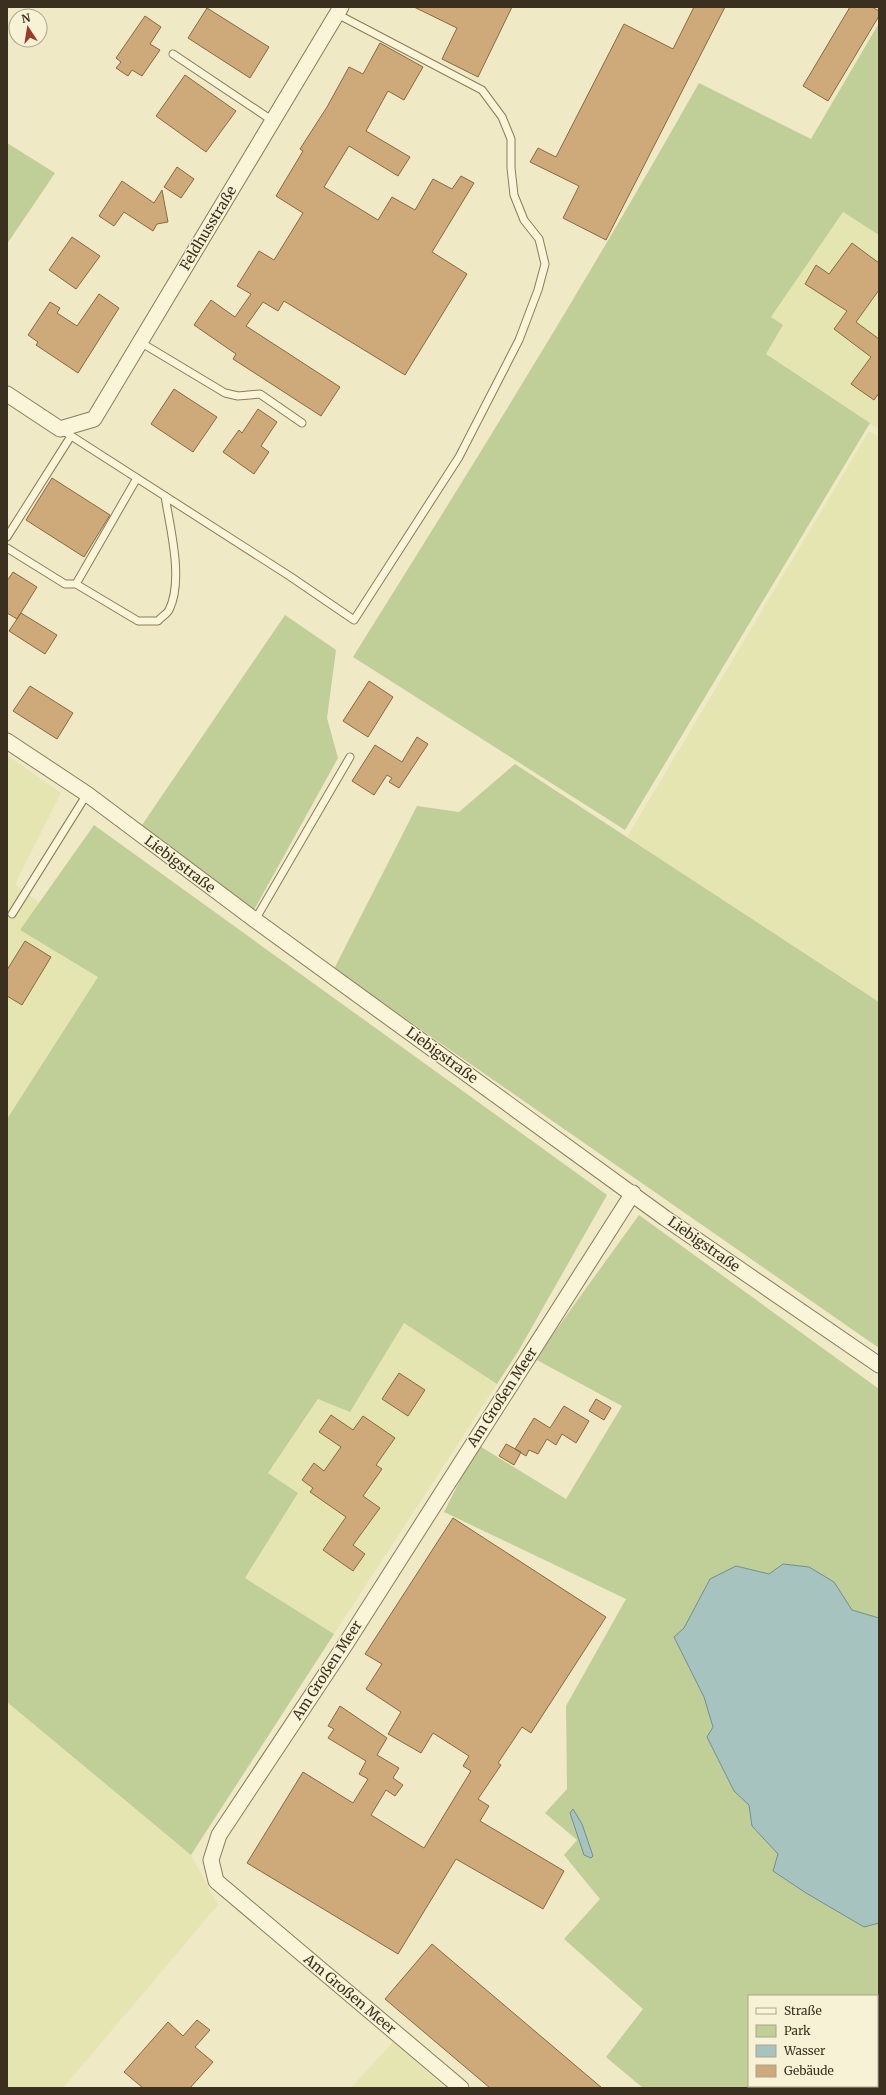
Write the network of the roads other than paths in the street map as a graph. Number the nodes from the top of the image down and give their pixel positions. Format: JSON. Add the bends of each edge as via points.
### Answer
{"nodes":[{"id":1,"x":339,"y":11,"type":"edge"},
{"id":2,"x":173,"y":54,"type":"dead end"},
{"id":3,"x":273,"y":121,"type":"junction"},
{"id":4,"x":140,"y":342,"type":"junction"},
{"id":5,"x":7,"y":394,"type":"edge"},
{"id":6,"x":302,"y":424,"type":"dead end"},
{"id":7,"x":65,"y":433,"type":"junction"},
{"id":8,"x":137,"y":478,"type":"junction"},
{"id":9,"x":165,"y":496,"type":"junction"},
{"id":10,"x":7,"y":537,"type":"edge"},
{"id":11,"x":7,"y":548,"type":"edge"},
{"id":12,"x":76,"y":584,"type":"junction"},
{"id":13,"x":7,"y":741,"type":"edge"},
{"id":14,"x":350,"y":757,"type":"dead end"},
{"id":15,"x":87,"y":794,"type":"junction"},
{"id":16,"x":12,"y":914,"type":"dead end"},
{"id":17,"x":255,"y":920,"type":"junction"},
{"id":18,"x":633,"y":1193,"type":"junction"},
{"id":19,"x":879,"y":1365,"type":"edge"},
{"id":20,"x":462,"y":2088,"type":"edge"}],
"edges":[{"from":1,"to":3,"type":"street","name":"Feldhusstraße"},
{"from":1,"to":9,"type":"lane","via":[[482,90],[502,117],[511,139],[514,195],[524,220],[539,239],[545,264],[538,290],[519,340],[459,457],[354,620]]},
{"from":2,"to":3,"type":"lane"},
{"from":3,"to":4,"type":"street","name":"Feldhusstraße"},
{"from":4,"to":6,"type":"lane","via":[[225,393],[238,396],[260,394]]},
{"from":4,"to":7,"type":"street","name":"Feldhusstraße","via":[[94,419]]},
{"from":5,"to":7,"type":"street"},
{"from":7,"to":8,"type":"lane"},
{"from":7,"to":10,"type":"lane"},
{"from":8,"to":9,"type":"lane"},
{"from":8,"to":12,"type":"lane"},
{"from":9,"to":12,"type":"lane","via":[[176,564],[169,610],[158,621],[138,621]]},
{"from":11,"to":12,"type":"lane","via":[[65,584]]},
{"from":13,"to":15,"type":"street","name":"Liebigstraße"},
{"from":14,"to":17,"type":"lane"},
{"from":15,"to":16,"type":"lane"},
{"from":15,"to":17,"type":"street","name":"Liebigstraße"},
{"from":17,"to":18,"type":"street","name":"Liebigstraße"},
{"from":18,"to":19,"type":"street","name":"Liebigstraße"},
{"from":18,"to":20,"type":"street","name":"Am Großen Meer","via":[[344,1645],[219,1835],[211,1860],[216,1881]]}]}
